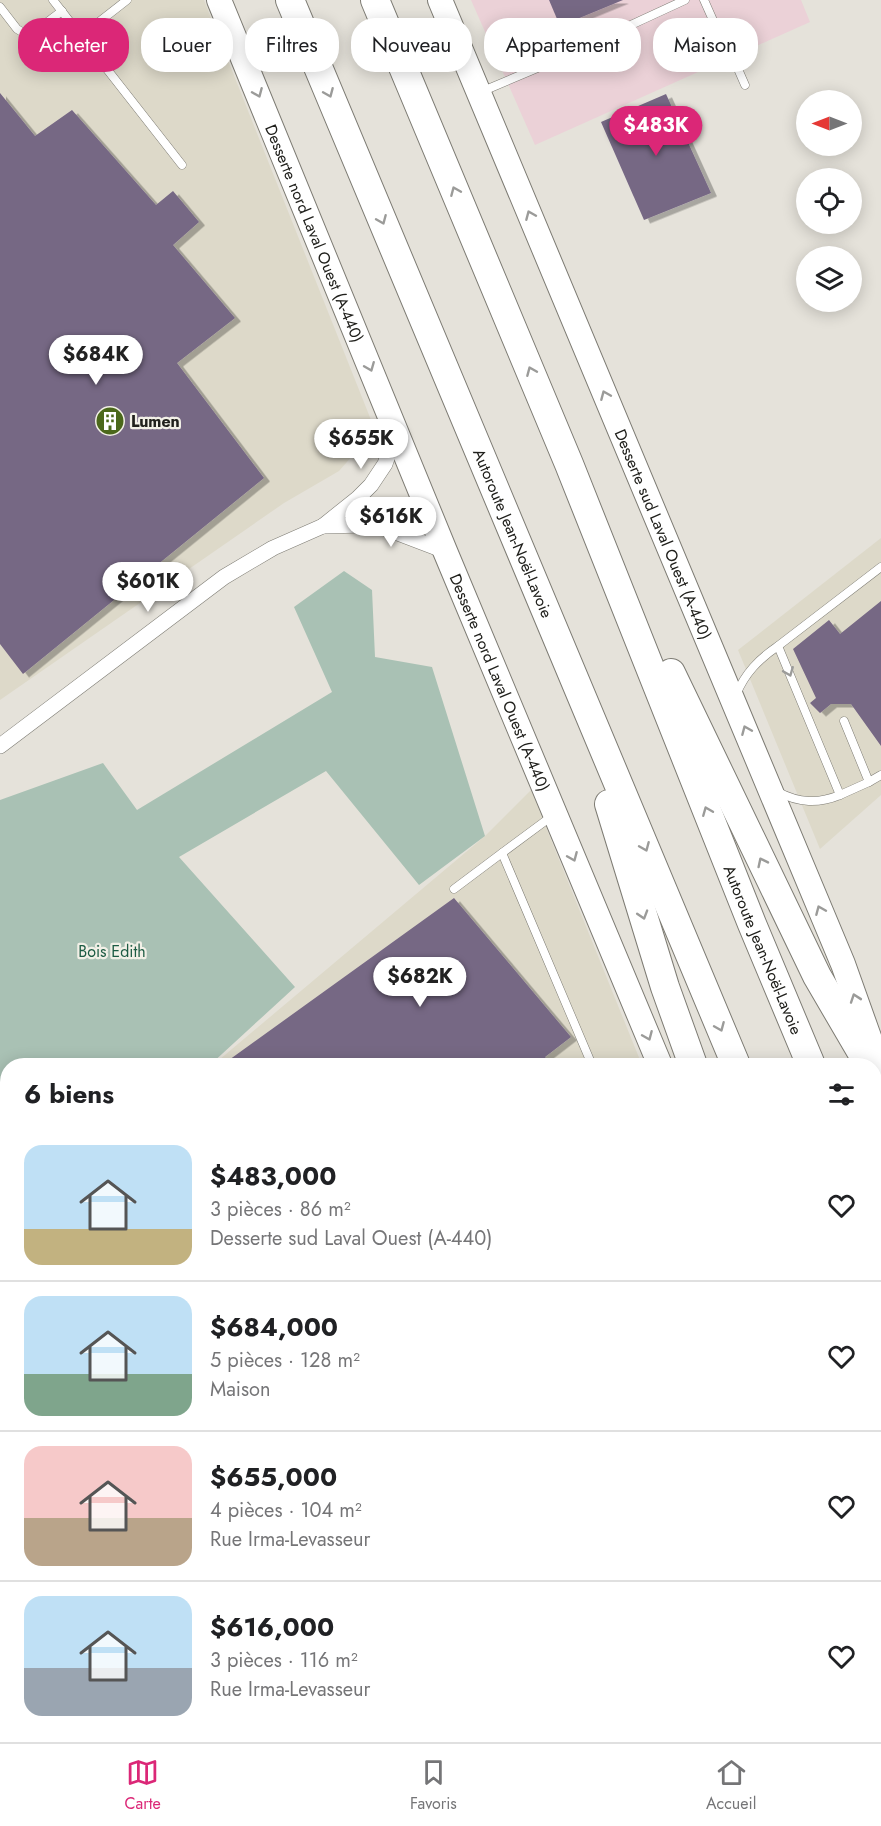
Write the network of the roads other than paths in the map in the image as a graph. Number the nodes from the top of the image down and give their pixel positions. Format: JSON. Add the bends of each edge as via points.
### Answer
{"nodes":[{"id":1,"x":53,"y":0,"type":"edge"},
{"id":2,"x":127,"y":0,"type":"edge"},
{"id":3,"x":219,"y":0,"type":"edge"},
{"id":4,"x":290,"y":0,"type":"edge"},
{"id":5,"x":375,"y":0,"type":"edge"},
{"id":6,"x":440,"y":0,"type":"edge"},
{"id":7,"x":685,"y":0,"type":"edge"},
{"id":8,"x":704,"y":0,"type":"edge"},
{"id":9,"x":0,"y":8,"type":"edge"},
{"id":10,"x":62,"y":11,"type":"junction"},
{"id":11,"x":67,"y":18,"type":"edge"},
{"id":12,"x":104,"y":18,"type":"edge"},
{"id":13,"x":109,"y":72,"type":"edge"},
{"id":14,"x":745,"y":85,"type":"dead end"},
{"id":15,"x":478,"y":93,"type":"junction"},
{"id":16,"x":182,"y":165,"type":"dead end"},
{"id":17,"x":396,"y":432,"type":"junction"},
{"id":18,"x":569,"y":464,"type":"junction"},
{"id":19,"x":323,"y":526,"type":"junction"},
{"id":20,"x":445,"y":551,"type":"junction"},
{"id":21,"x":881,"y":567,"type":"edge"},
{"id":22,"x":778,"y":646,"type":"junction"},
{"id":23,"x":566,"y":658,"type":"junction"},
{"id":24,"x":734,"y":702,"type":"junction"},
{"id":25,"x":844,"y":722,"type":"dead end"},
{"id":26,"x":0,"y":746,"type":"edge"},
{"id":27,"x":881,"y":775,"type":"edge"},
{"id":28,"x":869,"y":782,"type":"junction"},
{"id":29,"x":770,"y":788,"type":"junction"},
{"id":30,"x":840,"y":795,"type":"junction"},
{"id":31,"x":555,"y":814,"type":"junction"},
{"id":32,"x":501,"y":853,"type":"junction"},
{"id":33,"x":454,"y":889,"type":"dead end"},
{"id":34,"x":589,"y":1058,"type":"edge"},
{"id":35,"x":657,"y":1058,"type":"edge"},
{"id":36,"x":690,"y":1058,"type":"edge"},
{"id":37,"x":733,"y":1058,"type":"edge"},
{"id":38,"x":809,"y":1058,"type":"edge"},
{"id":39,"x":865,"y":1058,"type":"edge"},
{"id":40,"x":876,"y":1058,"type":"edge"}],
"edges":[{"from":1,"to":10,"type":"lane"},
{"from":2,"to":12,"type":"lane"},
{"from":3,"to":17,"type":"main road","name":"Desserte nord Laval Ouest (A-440)","one_way":true},
{"from":4,"to":23,"type":"highway","name":"Autoroute Jean-Noël-Lavoie","one_way":true},
{"from":18,"to":5,"type":"highway","name":"Autoroute Jean-Noël-Lavoie","one_way":true},
{"from":6,"to":15,"type":"main road","name":"Desserte sud Laval Ouest (A-440)"},
{"from":7,"to":15,"type":"lane"},
{"from":8,"to":14,"type":"lane"},
{"from":9,"to":10,"type":"lane","via":[[27,35]]},
{"from":10,"to":11,"type":"lane"},
{"from":13,"to":16,"type":"lane"},
{"from":24,"to":15,"type":"main road","name":"Desserte sud Laval Ouest (A-440)","one_way":true},
{"from":17,"to":19,"type":"street","via":[[385,464],[371,485]]},
{"from":17,"to":20,"type":"main road","name":"Desserte nord Laval Ouest (A-440)"},
{"from":38,"to":18,"type":"highway","name":"Autoroute Jean-Noël-Lavoie","one_way":true},
{"from":39,"to":18,"type":"highway","one_way":true,"via":[[816,976]]},
{"from":19,"to":20,"type":"street","via":[[382,527]]},
{"from":19,"to":26,"type":"street","via":[[224,577]]},
{"from":20,"to":31,"type":"main road","name":"Desserte nord Laval Ouest (A-440)"},
{"from":21,"to":22,"type":"lane"},
{"from":22,"to":24,"type":"lane","via":[[747,673]]},
{"from":22,"to":30,"type":"lane","one_way":true},
{"from":23,"to":36,"type":"highway","one_way":true,"via":[[665,987]]},
{"from":23,"to":37,"type":"highway","name":"Autoroute Jean-Noël-Lavoie","one_way":true},
{"from":29,"to":24,"type":"main road","name":"Desserte sud Laval Ouest (A-440)","one_way":true},
{"from":25,"to":28,"type":"lane"},
{"from":27,"to":28,"type":"lane"},
{"from":28,"to":30,"type":"lane"},
{"from":29,"to":30,"type":"lane","via":[[786,797],[810,802]]},
{"from":40,"to":29,"type":"main road","name":"Desserte sud Laval Ouest (A-440)","one_way":true,"via":[[843,964]]},
{"from":31,"to":32,"type":"lane"},
{"from":31,"to":35,"type":"main road","name":"Desserte nord Laval Ouest (A-440)","one_way":true},
{"from":32,"to":33,"type":"lane"},
{"from":32,"to":34,"type":"lane"}]}
